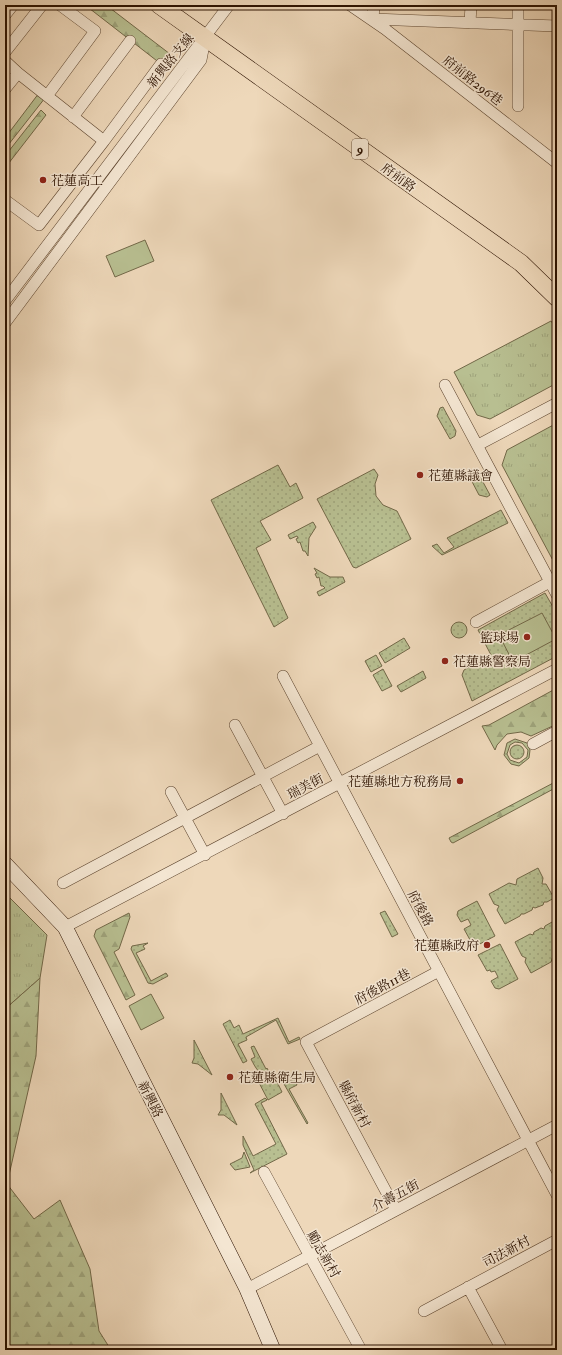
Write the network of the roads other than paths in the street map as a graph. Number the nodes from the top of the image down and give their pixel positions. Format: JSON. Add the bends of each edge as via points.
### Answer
{"nodes":[{"id":1,"x":13,"y":5,"type":"edge"},
{"id":2,"x":42,"y":5,"type":"edge"},
{"id":3,"x":60,"y":5,"type":"edge"},
{"id":4,"x":159,"y":5,"type":"edge"},
{"id":5,"x":229,"y":5,"type":"edge"},
{"id":6,"x":350,"y":5,"type":"edge"},
{"id":7,"x":374,"y":5,"type":"edge"},
{"id":8,"x":471,"y":5,"type":"edge"},
{"id":9,"x":518,"y":5,"type":"edge"},
{"id":10,"x":5,"y":15,"type":"edge"},
{"id":11,"x":372,"y":19,"type":"junction"},
{"id":12,"x":470,"y":23,"type":"junction"},
{"id":13,"x":517,"y":25,"type":"junction"},
{"id":14,"x":557,"y":26,"type":"edge"},
{"id":15,"x":205,"y":39,"type":"junction"},
{"id":16,"x":130,"y":41,"type":"dead end"},
{"id":17,"x":5,"y":52,"type":"edge"},
{"id":18,"x":5,"y":61,"type":"edge"},
{"id":19,"x":161,"y":64,"type":"dead end"},
{"id":20,"x":18,"y":73,"type":"junction"},
{"id":21,"x":5,"y":89,"type":"edge"},
{"id":22,"x":47,"y":96,"type":"junction"},
{"id":23,"x":518,"y":106,"type":"dead end"},
{"id":24,"x":73,"y":117,"type":"junction"},
{"id":25,"x":104,"y":141,"type":"junction"},
{"id":26,"x":557,"y":163,"type":"edge"},
{"id":27,"x":5,"y":200,"type":"edge"},
{"id":28,"x":557,"y":298,"type":"edge"},
{"id":29,"x":5,"y":301,"type":"edge"},
{"id":30,"x":5,"y":323,"type":"edge"},
{"id":31,"x":445,"y":385,"type":"dead end"},
{"id":32,"x":557,"y":403,"type":"edge"},
{"id":33,"x":478,"y":446,"type":"junction"},
{"id":34,"x":554,"y":580,"type":"edge"},
{"id":35,"x":557,"y":595,"type":"edge"},
{"id":36,"x":476,"y":622,"type":"dead end"},
{"id":37,"x":557,"y":669,"type":"edge"},
{"id":38,"x":283,"y":676,"type":"dead end"},
{"id":39,"x":235,"y":725,"type":"dead end"},
{"id":40,"x":557,"y":731,"type":"edge"},
{"id":41,"x":533,"y":744,"type":"dead end"},
{"id":42,"x":320,"y":746,"type":"junction"},
{"id":43,"x":262,"y":775,"type":"junction"},
{"id":44,"x":340,"y":784,"type":"junction"},
{"id":45,"x":171,"y":792,"type":"dead end"},
{"id":46,"x":283,"y":814,"type":"junction"},
{"id":47,"x":185,"y":818,"type":"junction"},
{"id":48,"x":205,"y":855,"type":"junction"},
{"id":49,"x":5,"y":864,"type":"edge"},
{"id":50,"x":63,"y":883,"type":"dead end"},
{"id":51,"x":65,"y":927,"type":"junction"},
{"id":52,"x":439,"y":971,"type":"junction"},
{"id":53,"x":338,"y":1025,"type":"joint"},
{"id":54,"x":557,"y":1125,"type":"edge"},
{"id":55,"x":528,"y":1140,"type":"junction"},
{"id":56,"x":264,"y":1172,"type":"dead end"},
{"id":57,"x":557,"y":1195,"type":"edge"},
{"id":58,"x":396,"y":1210,"type":"junction"},
{"id":59,"x":557,"y":1240,"type":"edge"},
{"id":60,"x":310,"y":1256,"type":"junction"},
{"id":61,"x":468,"y":1287,"type":"junction"},
{"id":62,"x":247,"y":1289,"type":"junction"},
{"id":63,"x":424,"y":1311,"type":"dead end"},
{"id":64,"x":273,"y":1350,"type":"edge"},
{"id":65,"x":361,"y":1350,"type":"edge"},
{"id":66,"x":502,"y":1350,"type":"edge"}],
"edges":[{"from":1,"to":10,"type":"street"},
{"from":2,"to":17,"type":"street"},
{"from":3,"to":22,"type":"street","via":[[95,31]]},
{"from":4,"to":15,"type":"main road","name":"府前路","number":"9"},
{"from":5,"to":15,"type":"street"},
{"from":6,"to":11,"type":"street","name":"府前路296巷"},
{"from":7,"to":11,"type":"street"},
{"from":8,"to":12,"type":"street"},
{"from":9,"to":13,"type":"street"},
{"from":11,"to":12,"type":"street"},
{"from":11,"to":26,"type":"street","name":"府前路296巷"},
{"from":12,"to":13,"type":"street"},
{"from":13,"to":14,"type":"street"},
{"from":13,"to":23,"type":"street"},
{"from":15,"to":28,"type":"main road","name":"府前路","number":"9","via":[[521,263]]},
{"from":15,"to":29,"type":"street","name":"新興路支線","via":[[191,53]]},
{"from":15,"to":30,"type":"street","name":"新興路支線","via":[[201,60]]},
{"from":16,"to":24,"type":"street"},
{"from":18,"to":20,"type":"street"},
{"from":19,"to":25,"type":"street"},
{"from":20,"to":21,"type":"street"},
{"from":20,"to":22,"type":"street"},
{"from":22,"to":24,"type":"street"},
{"from":24,"to":25,"type":"street"},
{"from":25,"to":27,"type":"street","via":[[39,225]]},
{"from":31,"to":33,"type":"street"},
{"from":32,"to":33,"type":"street"},
{"from":33,"to":34,"type":"street"},
{"from":34,"to":35,"type":"street"},
{"from":34,"to":36,"type":"street"},
{"from":37,"to":44,"type":"street","name":"瑞美街"},
{"from":38,"to":42,"type":"street","name":"府後路"},
{"from":39,"to":43,"type":"street"},
{"from":40,"to":41,"type":"street"},
{"from":42,"to":43,"type":"street"},
{"from":42,"to":44,"type":"street","name":"府後路"},
{"from":43,"to":46,"type":"street"},
{"from":43,"to":47,"type":"street"},
{"from":44,"to":46,"type":"street","name":"瑞美街"},
{"from":44,"to":52,"type":"street","name":"府後路"},
{"from":45,"to":47,"type":"street"},
{"from":46,"to":48,"type":"street","name":"瑞美街"},
{"from":47,"to":48,"type":"street"},
{"from":47,"to":50,"type":"street"},
{"from":48,"to":51,"type":"street","name":"瑞美街"},
{"from":49,"to":51,"type":"street","name":"新興路"},
{"from":51,"to":62,"type":"street","name":"新興路"},
{"from":52,"to":53,"type":"street","name":"府後路11巷"},
{"from":52,"to":55,"type":"street","name":"府後路"},
{"from":53,"to":58,"type":"street","name":"縣府新村","via":[[306,1042]]},
{"from":54,"to":55,"type":"street","name":"介壽五街"},
{"from":55,"to":57,"type":"street","name":"府後路"},
{"from":55,"to":58,"type":"street","name":"介壽五街"},
{"from":56,"to":60,"type":"street","name":"勵志新村"},
{"from":58,"to":60,"type":"street","name":"介壽五街"},
{"from":59,"to":61,"type":"street","name":"司法新村"},
{"from":60,"to":62,"type":"street","name":"介壽五街"},
{"from":60,"to":65,"type":"street","name":"勵志新村"},
{"from":61,"to":63,"type":"street","name":"司法新村"},
{"from":61,"to":66,"type":"street"},
{"from":62,"to":64,"type":"street","name":"新興路"}]}
